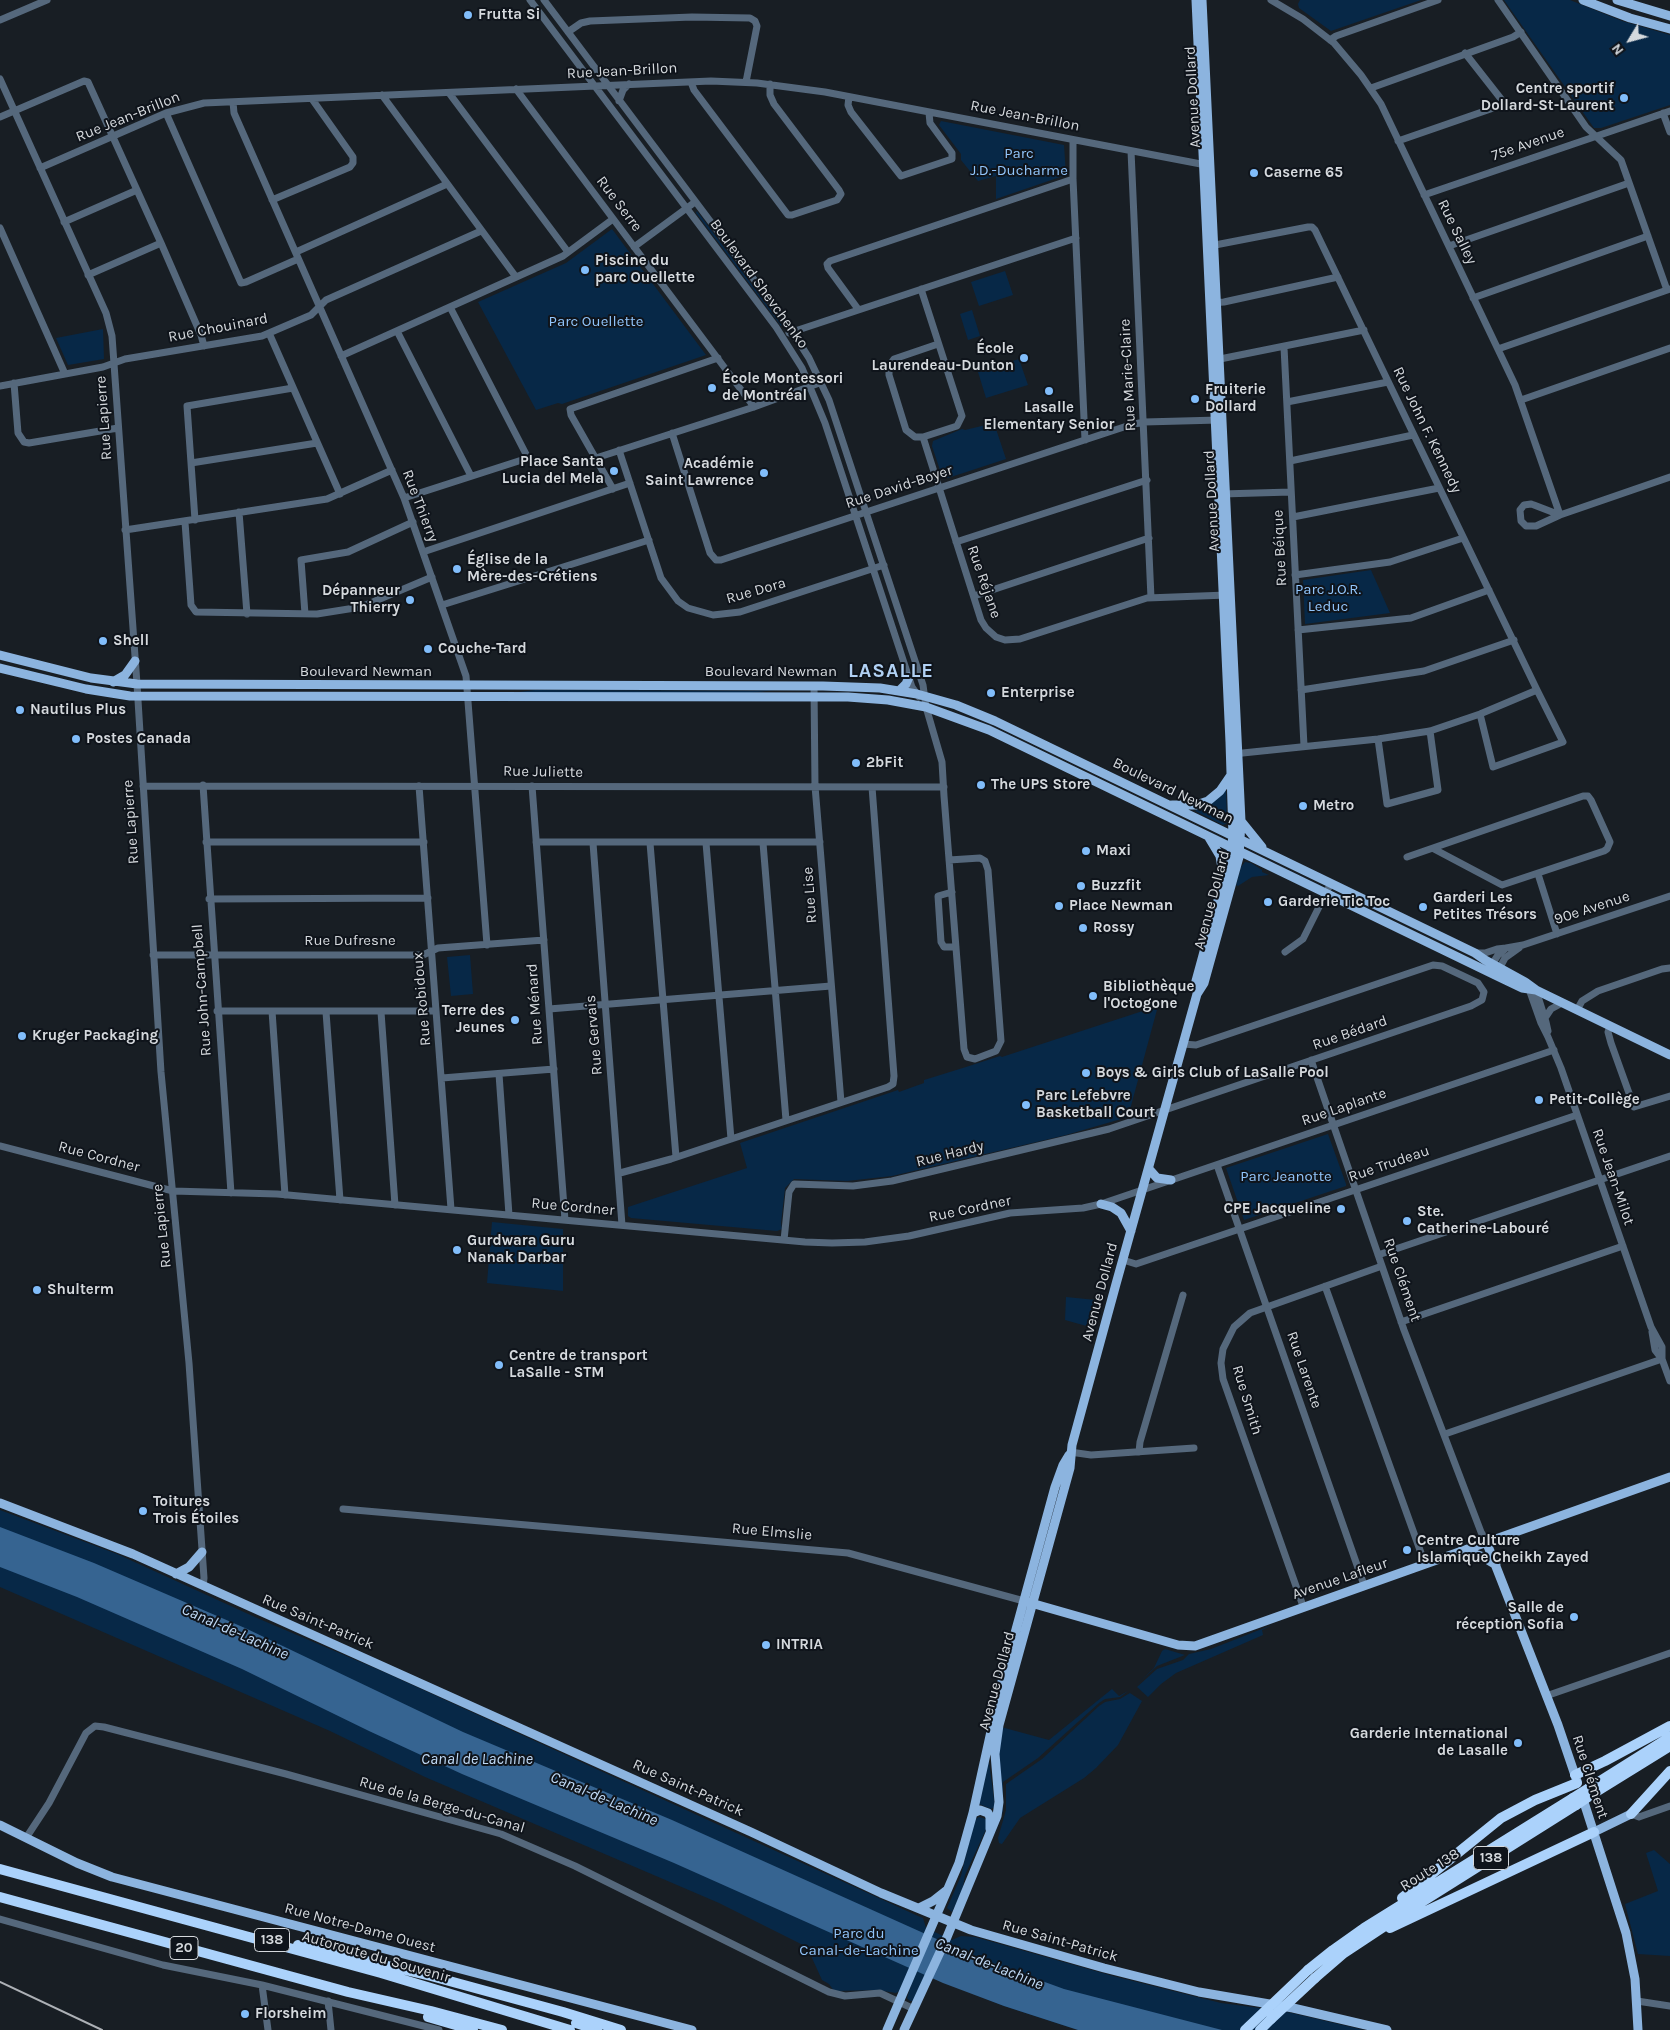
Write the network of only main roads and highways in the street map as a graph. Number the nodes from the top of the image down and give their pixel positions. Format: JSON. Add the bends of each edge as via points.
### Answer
{"nodes":[{"id":1,"x":1196,"y":0,"type":"edge"},
{"id":2,"x":1202,"y":0,"type":"edge"},
{"id":3,"x":1583,"y":0,"type":"edge"},
{"id":4,"x":1617,"y":0,"type":"edge"},
{"id":5,"x":1670,"y":16,"type":"edge"},
{"id":6,"x":1670,"y":29,"type":"edge"},
{"id":7,"x":1206,"y":165,"type":"junction"},
{"id":8,"x":0,"y":655,"type":"edge"},
{"id":9,"x":135,"y":661,"type":"road end"},
{"id":10,"x":0,"y":668,"type":"edge"},
{"id":11,"x":909,"y":677,"type":"road end"},
{"id":12,"x":112,"y":682,"type":"junction"},
{"id":13,"x":899,"y":691,"type":"junction"},
{"id":14,"x":1234,"y":754,"type":"junction"},
{"id":15,"x":1231,"y":775,"type":"junction"},
{"id":16,"x":1170,"y":805,"type":"junction"},
{"id":17,"x":1241,"y":821,"type":"junction"},
{"id":18,"x":1207,"y":835,"type":"junction"},
{"id":19,"x":1237,"y":837,"type":"junction"},
{"id":20,"x":1236,"y":850,"type":"junction"},
{"id":21,"x":1265,"y":851,"type":"junction"},
{"id":22,"x":1224,"y":880,"type":"junction"},
{"id":23,"x":1494,"y":970,"type":"junction"},
{"id":24,"x":1197,"y":994,"type":"junction"},
{"id":25,"x":1670,"y":1055,"type":"edge"},
{"id":26,"x":1148,"y":1169,"type":"junction"},
{"id":27,"x":1171,"y":1180,"type":"road end"},
{"id":28,"x":1101,"y":1204,"type":"road end"},
{"id":29,"x":1131,"y":1231,"type":"junction"},
{"id":30,"x":1670,"y":1477,"type":"edge"},
{"id":31,"x":0,"y":1503,"type":"edge"},
{"id":32,"x":1486,"y":1541,"type":"junction"},
{"id":33,"x":1462,"y":1550,"type":"junction"},
{"id":34,"x":202,"y":1552,"type":"road end"},
{"id":35,"x":1496,"y":1565,"type":"junction"},
{"id":36,"x":176,"y":1574,"type":"junction"},
{"id":37,"x":1028,"y":1603,"type":"junction"},
{"id":38,"x":1188,"y":1647,"type":"joint"},
{"id":39,"x":1670,"y":1726,"type":"edge"},
{"id":40,"x":1670,"y":1737,"type":"edge"},
{"id":41,"x":1670,"y":1746,"type":"edge"},
{"id":42,"x":1670,"y":1771,"type":"edge"},
{"id":43,"x":1576,"y":1779,"type":"junction"},
{"id":44,"x":1590,"y":1792,"type":"junction"},
{"id":45,"x":973,"y":1813,"type":"junction"},
{"id":46,"x":1631,"y":1814,"type":"joint"},
{"id":47,"x":0,"y":1827,"type":"edge"},
{"id":48,"x":1594,"y":1832,"type":"junction"},
{"id":49,"x":989,"y":1837,"type":"junction"},
{"id":50,"x":0,"y":1869,"type":"edge"},
{"id":51,"x":949,"y":1888,"type":"junction"},
{"id":52,"x":0,"y":1899,"type":"edge"},
{"id":53,"x":919,"y":1908,"type":"junction"},
{"id":54,"x":938,"y":1916,"type":"junction"},
{"id":55,"x":953,"y":1922,"type":"junction"},
{"id":56,"x":932,"y":1929,"type":"junction"},
{"id":57,"x":226,"y":1930,"type":"junction"},
{"id":58,"x":971,"y":1930,"type":"junction"},
{"id":59,"x":1365,"y":1933,"type":"junction"},
{"id":60,"x":947,"y":1936,"type":"junction"},
{"id":61,"x":1312,"y":1974,"type":"junction"},
{"id":62,"x":348,"y":1992,"type":"junction"},
{"id":63,"x":486,"y":1992,"type":"junction"},
{"id":64,"x":473,"y":2030,"type":"edge"},
{"id":65,"x":502,"y":2030,"type":"edge"},
{"id":66,"x":570,"y":2030,"type":"edge"},
{"id":67,"x":597,"y":2030,"type":"edge"},
{"id":68,"x":621,"y":2030,"type":"edge"},
{"id":69,"x":692,"y":2030,"type":"edge"},
{"id":70,"x":887,"y":2030,"type":"edge"},
{"id":71,"x":904,"y":2030,"type":"edge"},
{"id":72,"x":1245,"y":2030,"type":"edge"},
{"id":73,"x":1260,"y":2030,"type":"edge"},
{"id":74,"x":1387,"y":2030,"type":"edge"},
{"id":75,"x":1638,"y":2030,"type":"edge"}],
"edges":[{"from":1,"to":7,"type":"main road","name":"Avenue Dollard"},
{"from":2,"to":7,"type":"main road","name":"Avenue Dollard"},
{"from":3,"to":6,"type":"main road"},
{"from":4,"to":5,"type":"main road"},
{"from":7,"to":14,"type":"main road","name":"Avenue Dollard"},
{"from":8,"to":12,"type":"main road","name":"Boulevard Newman"},
{"from":9,"to":12,"type":"main road","via":[[125,675]]},
{"from":10,"to":18,"type":"main road","name":"Boulevard Newman","via":[[91,690],[137,696],[872,699],[926,707],[955,716]]},
{"from":11,"to":13,"type":"main road"},
{"from":12,"to":13,"type":"main road","name":"Boulevard Newman","via":[[814,686]]},
{"from":13,"to":16,"type":"main road","name":"Boulevard Newman","via":[[988,717]]},
{"from":14,"to":15,"type":"main road","name":"Avenue Dollard"},
{"from":14,"to":17,"type":"main road","name":"Avenue Dollard"},
{"from":15,"to":16,"type":"main road","via":[[1220,792],[1208,801],[1196,805]]},
{"from":15,"to":19,"type":"main road","name":"Avenue Dollard"},
{"from":16,"to":19,"type":"main road","name":"Boulevard Newman"},
{"from":17,"to":19,"type":"main road","name":"Avenue Dollard"},
{"from":17,"to":21,"type":"main road"},
{"from":18,"to":20,"type":"main road","name":"Boulevard Newman"},
{"from":18,"to":22,"type":"main road","via":[[1220,856]]},
{"from":19,"to":20,"type":"main road","name":"Avenue Dollard"},
{"from":19,"to":21,"type":"main road","name":"Boulevard Newman"},
{"from":20,"to":22,"type":"main road","name":"Avenue Dollard"},
{"from":20,"to":23,"type":"main road","name":"Boulevard Newman"},
{"from":20,"to":24,"type":"main road","name":"Avenue Dollard","via":[[1204,983]]},
{"from":21,"to":23,"type":"main road","name":"Boulevard Newman","via":[[1476,953]]},
{"from":22,"to":24,"type":"main road","name":"Avenue Dollard","via":[[1196,981]]},
{"from":23,"to":25,"type":"main road","name":"Boulevard Newman","via":[[1526,982],[1532,990]]},
{"from":24,"to":26,"type":"main road","name":"Avenue Dollard"},
{"from":26,"to":27,"type":"main road","via":[[1157,1178]]},
{"from":26,"to":29,"type":"main road","name":"Avenue Dollard"},
{"from":28,"to":29,"type":"main road","via":[[1121,1213]]},
{"from":29,"to":37,"type":"main road","name":"Avenue Dollard","via":[[1070,1452],[1055,1487]]},
{"from":30,"to":32,"type":"main road","name":"Avenue Lafleur"},
{"from":31,"to":36,"type":"main road","name":"Rue Saint-Patrick","via":[[112,1545]]},
{"from":32,"to":33,"type":"main road","name":"Avenue Lafleur"},
{"from":32,"to":35,"type":"main road","name":"Rue Clément"},
{"from":33,"to":35,"type":"main road"},
{"from":33,"to":38,"type":"main road","name":"Avenue Lafleur"},
{"from":34,"to":36,"type":"main road","via":[[190,1567]]},
{"from":35,"to":43,"type":"main road","name":"Rue Clément"},
{"from":36,"to":53,"type":"main road","name":"Rue Saint-Patrick"},
{"from":37,"to":38,"type":"main road","name":"Rue Elmslie"},
{"from":37,"to":45,"type":"main road","name":"Avenue Dollard","via":[[995,1706]]},
{"from":37,"to":49,"type":"main road","name":"Avenue Dollard","via":[[997,1731],[995,1754],[999,1807]]},
{"from":39,"to":43,"type":"highway"},
{"from":40,"to":44,"type":"highway","name":"Route 138","number":"138"},
{"from":41,"to":44,"type":"highway","name":"Route 138","number":"138"},
{"from":42,"to":46,"type":"highway"},
{"from":43,"to":48,"type":"main road","name":"Rue Clément"},
{"from":43,"to":59,"type":"highway","via":[[1501,1818]]},
{"from":44,"to":59,"type":"highway","name":"Route 138","number":"138","bridge":true},
{"from":45,"to":49,"type":"main road","via":[[982,1810],[989,1815]]},
{"from":45,"to":51,"type":"main road","name":"Avenue Dollard"},
{"from":46,"to":48,"type":"main road"},
{"from":47,"to":69,"type":"main road","name":"Rue Notre-Dame Ouest","via":[[85,1867],[122,1880]]},
{"from":48,"to":59,"type":"highway","via":[[1420,1915]]},
{"from":48,"to":75,"type":"main road","name":"Rue Clément","via":[[1624,1924],[1633,1964]]},
{"from":49,"to":55,"type":"main road","name":"Avenue Dollard"},
{"from":50,"to":57,"type":"highway","name":"Autoroute du Souvenir","number":"20"},
{"from":51,"to":53,"type":"main road"},
{"from":51,"to":54,"type":"main road","name":"Avenue Dollard"},
{"from":52,"to":62,"type":"highway","number":"20"},
{"from":53,"to":54,"type":"main road","name":"Rue Saint-Patrick"},
{"from":53,"to":56,"type":"main road"},
{"from":54,"to":55,"type":"main road","name":"Rue Saint-Patrick"},
{"from":54,"to":56,"type":"main road","name":"Avenue Dollard"},
{"from":55,"to":58,"type":"main road","name":"Rue Saint-Patrick"},
{"from":55,"to":60,"type":"main road","name":"Avenue Dollard"},
{"from":56,"to":70,"type":"main road","name":"Avenue Dollard"},
{"from":57,"to":63,"type":"highway","number":"138","via":[[431,1976]]},
{"from":57,"to":66,"type":"highway","name":"Autoroute du Souvenir","number":"20"},
{"from":58,"to":60,"type":"main road"},
{"from":58,"to":74,"type":"main road","name":"Rue Saint-Patrick","via":[[1199,1992],[1293,2008]]},
{"from":59,"to":61,"type":"highway","name":"Route 138","number":"138","via":[[1333,1950]]},
{"from":60,"to":71,"type":"main road","name":"Avenue Dollard"},
{"from":61,"to":72,"type":"highway","name":"Route 138","number":"138","bridge":true},
{"from":61,"to":73,"type":"highway","name":"Route 138","number":"138","bridge":true},
{"from":62,"to":64,"type":"highway"},
{"from":62,"to":65,"type":"highway","number":"20"},
{"from":63,"to":67,"type":"highway","number":"138"},
{"from":63,"to":68,"type":"highway"}]}
